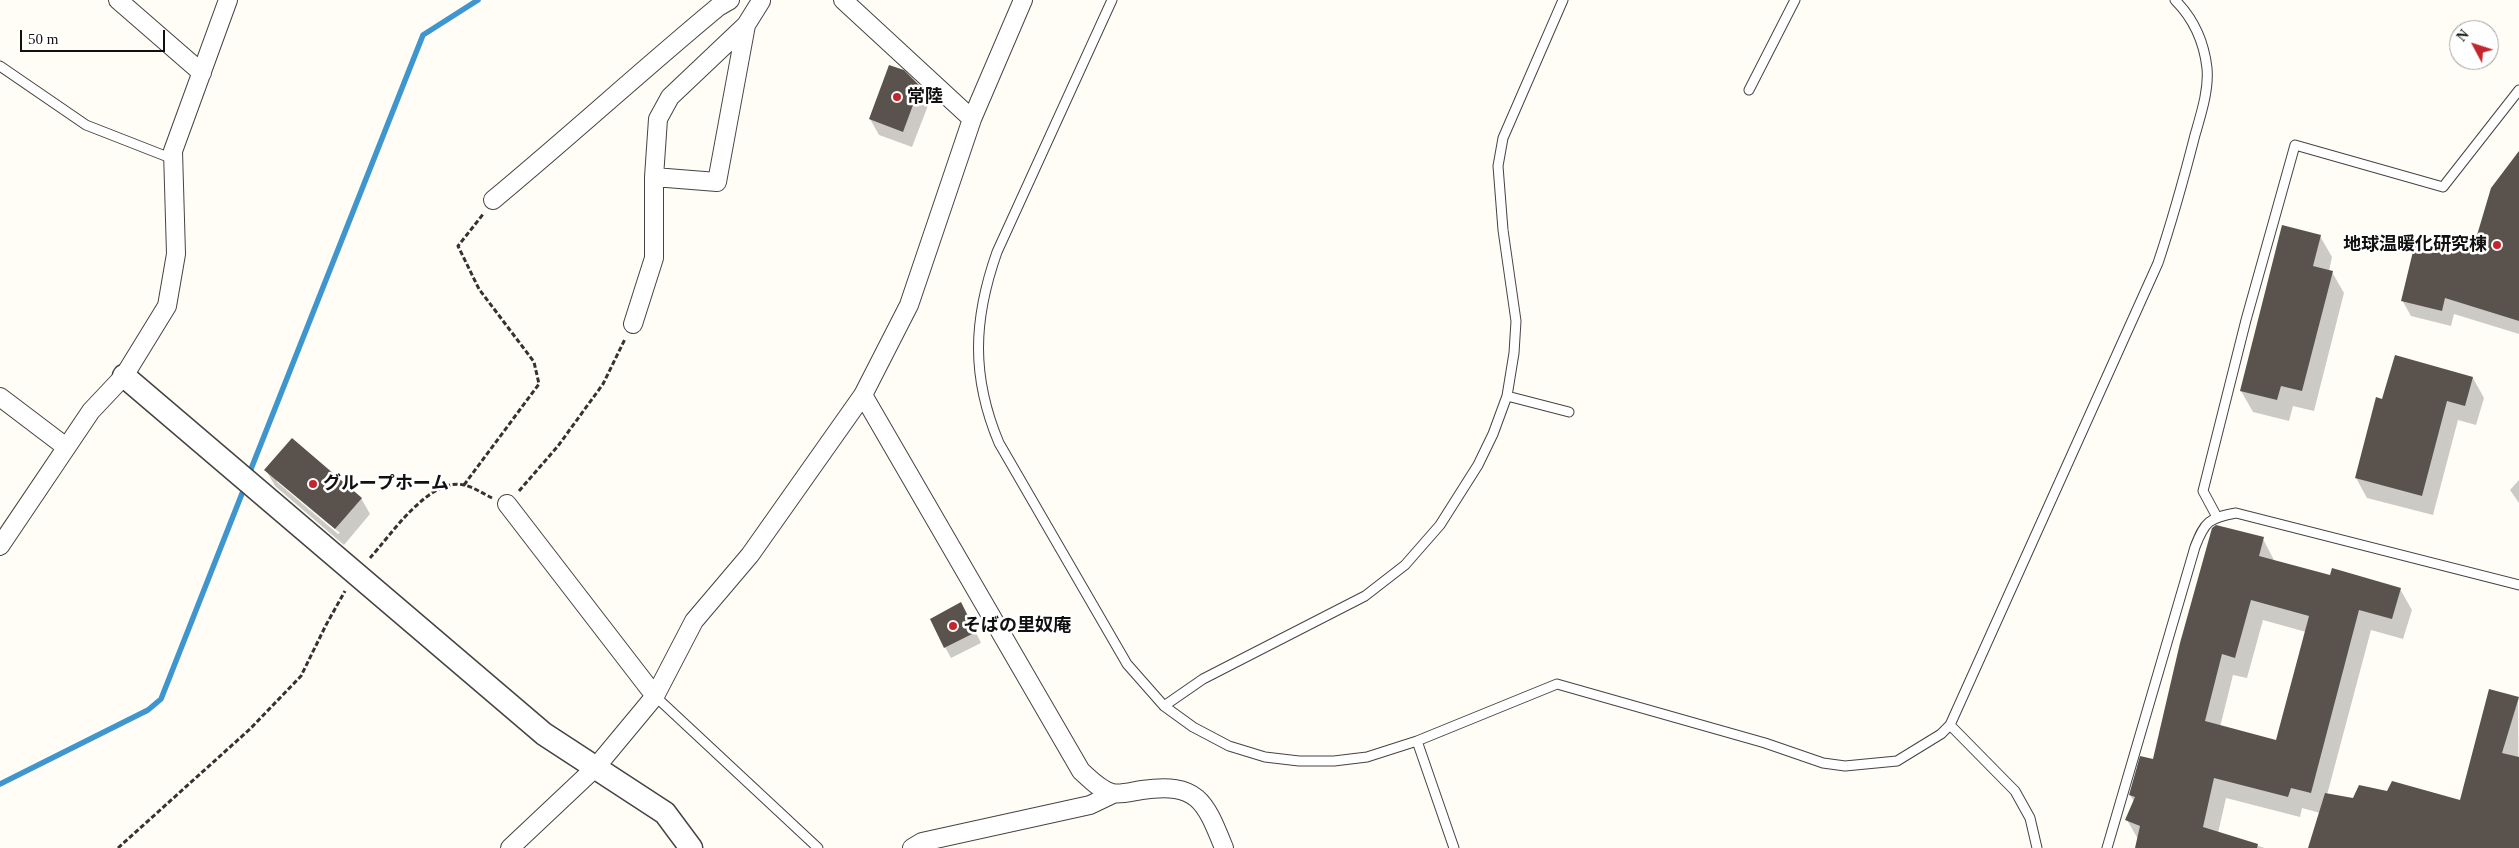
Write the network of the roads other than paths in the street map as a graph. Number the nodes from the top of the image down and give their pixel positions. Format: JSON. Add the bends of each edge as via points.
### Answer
{"nodes":[{"id":1,"x":118,"y":0,"type":"edge"},
{"id":2,"x":228,"y":0,"type":"edge"},
{"id":3,"x":730,"y":0,"type":"edge"},
{"id":4,"x":762,"y":0,"type":"edge"},
{"id":5,"x":842,"y":0,"type":"edge"},
{"id":6,"x":1023,"y":0,"type":"edge"},
{"id":7,"x":1112,"y":0,"type":"edge"},
{"id":8,"x":1563,"y":0,"type":"edge"},
{"id":9,"x":1795,"y":0,"type":"edge"},
{"id":10,"x":2176,"y":0,"type":"edge"},
{"id":11,"x":746,"y":25,"type":"junction"},
{"id":12,"x":0,"y":66,"type":"edge"},
{"id":13,"x":202,"y":73,"type":"junction"},
{"id":14,"x":1749,"y":90,"type":"dead end"},
{"id":15,"x":2519,"y":90,"type":"edge"},
{"id":16,"x":972,"y":119,"type":"junction"},
{"id":17,"x":173,"y":158,"type":"junction"},
{"id":18,"x":654,"y":177,"type":"junction"},
{"id":19,"x":493,"y":200,"type":"road end"},
{"id":20,"x":633,"y":324,"type":"road end"},
{"id":21,"x":124,"y":376,"type":"junction"},
{"id":22,"x":863,"y":395,"type":"junction"},
{"id":23,"x":1507,"y":396,"type":"junction"},
{"id":24,"x":0,"y":397,"type":"edge"},
{"id":25,"x":1569,"y":412,"type":"dead end"},
{"id":26,"x":66,"y":447,"type":"junction"},
{"id":27,"x":507,"y":504,"type":"road end"},
{"id":28,"x":2217,"y":517,"type":"junction"},
{"id":29,"x":0,"y":546,"type":"edge"},
{"id":30,"x":2519,"y":586,"type":"edge"},
{"id":31,"x":655,"y":696,"type":"junction"},
{"id":32,"x":1164,"y":706,"type":"junction"},
{"id":33,"x":1950,"y":725,"type":"junction"},
{"id":34,"x":1417,"y":741,"type":"junction"},
{"id":35,"x":596,"y":767,"type":"junction"},
{"id":36,"x":1112,"y":794,"type":"junction"},
{"id":37,"x":510,"y":848,"type":"edge"},
{"id":38,"x":690,"y":848,"type":"edge"},
{"id":39,"x":818,"y":848,"type":"edge"},
{"id":40,"x":912,"y":848,"type":"edge"},
{"id":41,"x":1224,"y":848,"type":"edge"},
{"id":42,"x":1454,"y":848,"type":"edge"},
{"id":43,"x":2037,"y":848,"type":"edge"},
{"id":44,"x":2107,"y":848,"type":"edge"}],
"edges":[{"from":1,"to":13,"type":"street"},
{"from":2,"to":13,"type":"street"},
{"from":3,"to":19,"type":"street","via":[[635,76],[568,138]]},
{"from":4,"to":11,"type":"street"},
{"from":5,"to":16,"type":"street"},
{"from":6,"to":16,"type":"street"},
{"from":7,"to":32,"type":"lane","via":[[997,252],[986,282],[977,349],[986,413],[999,443],[1127,664]]},
{"from":8,"to":23,"type":"lane","via":[[1503,138],[1498,166],[1516,321]]},
{"from":9,"to":14,"type":"lane"},
{"from":10,"to":33,"type":"lane","via":[[2186,11],[2201,41],[2207,69],[2205,98],[2177,205],[2158,263]]},
{"from":11,"to":18,"type":"street","via":[[670,97],[658,120]]},
{"from":11,"to":18,"type":"street","via":[[717,182]]},
{"from":12,"to":17,"type":"lane","via":[[86,125]]},
{"from":13,"to":17,"type":"street"},
{"from":15,"to":28,"type":"lane","via":[[2443,187],[2295,146],[2246,320],[2203,491]]},
{"from":16,"to":22,"type":"street","via":[[909,305]]},
{"from":17,"to":21,"type":"street","via":[[176,254],[168,306]]},
{"from":18,"to":20,"type":"street","via":[[654,258]]},
{"from":21,"to":26,"type":"street","via":[[91,411]]},
{"from":21,"to":35,"type":"street","via":[[544,734]]},
{"from":22,"to":31,"type":"street","via":[[750,555],[694,621]]},
{"from":22,"to":36,"type":"street","via":[[1081,770],[1096,785]]},
{"from":23,"to":25,"type":"lane"},
{"from":23,"to":32,"type":"lane","via":[[1478,465],[1440,525],[1405,566],[1365,596],[1203,679]]},
{"from":24,"to":26,"type":"street"},
{"from":26,"to":29,"type":"street"},
{"from":27,"to":31,"type":"street"},
{"from":28,"to":30,"type":"lane","via":[[2236,513]]},
{"from":28,"to":44,"type":"lane","via":[[2203,525],[2195,547]]},
{"from":31,"to":35,"type":"street"},
{"from":31,"to":39,"type":"lane"},
{"from":32,"to":34,"type":"lane","via":[[1228,746],[1265,757],[1334,761],[1367,756]]},
{"from":33,"to":34,"type":"lane","via":[[1897,761],[1845,766],[1823,763],[1766,743],[1557,684]]},
{"from":33,"to":43,"type":"lane","via":[[2015,791],[2030,818]]},
{"from":34,"to":42,"type":"lane"},
{"from":35,"to":37,"type":"street"},
{"from":35,"to":38,"type":"street","via":[[665,813]]},
{"from":36,"to":40,"type":"street","via":[[1090,805],[922,842]]},
{"from":36,"to":41,"type":"street","via":[[1180,788],[1197,798],[1210,813]]}]}
